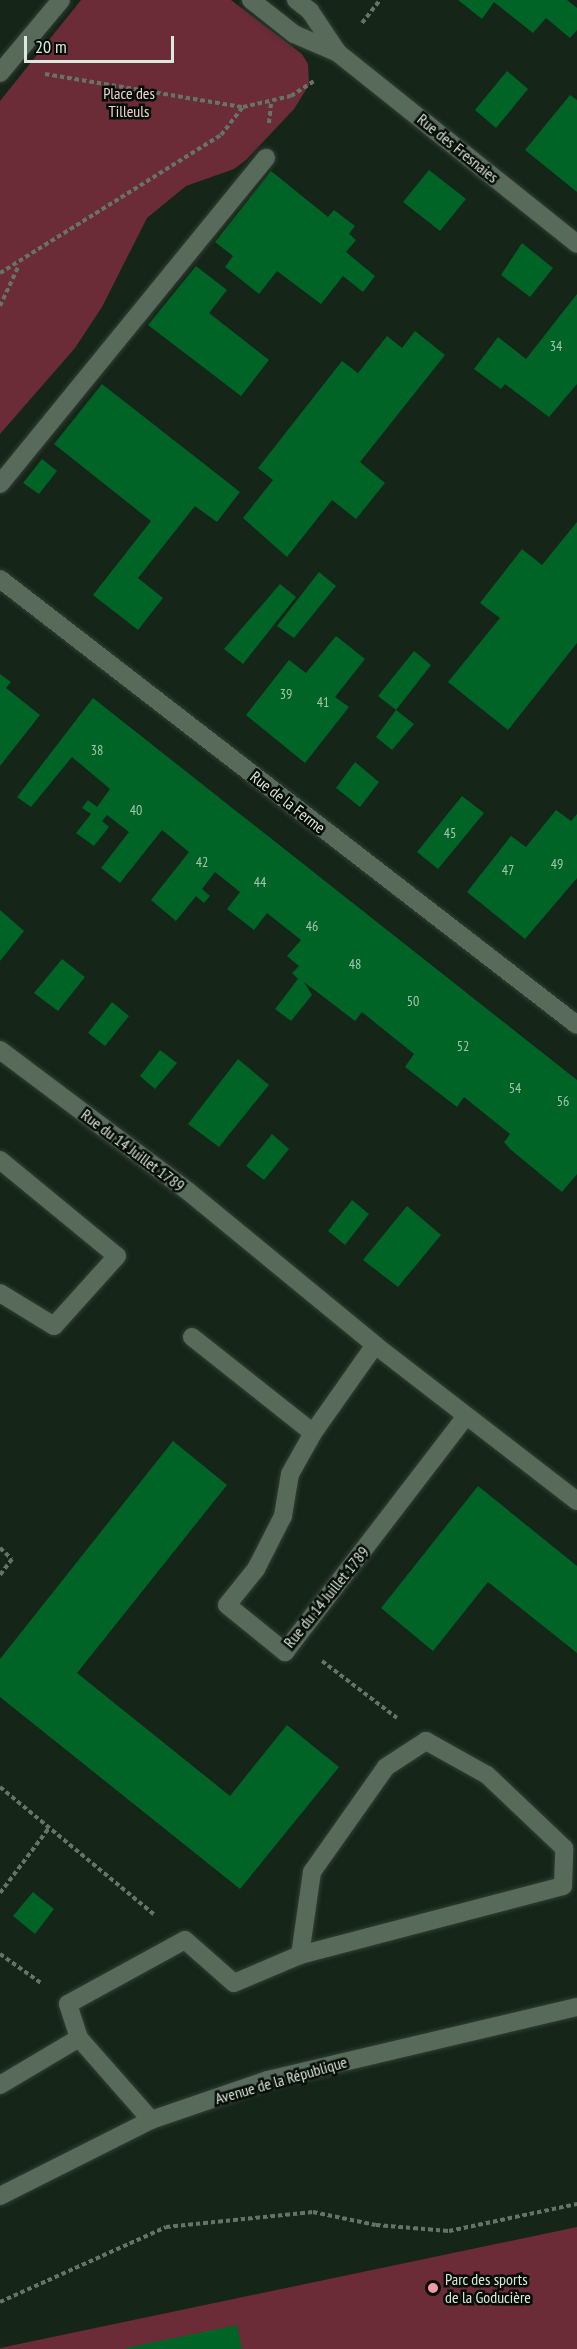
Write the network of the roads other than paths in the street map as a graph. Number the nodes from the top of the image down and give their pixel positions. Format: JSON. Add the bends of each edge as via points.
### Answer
{"nodes":[{"id":1,"x":61,"y":0,"type":"edge"},
{"id":2,"x":250,"y":0,"type":"edge"},
{"id":3,"x":296,"y":0,"type":"edge"},
{"id":4,"x":338,"y":53,"type":"junction"},
{"id":5,"x":0,"y":74,"type":"edge"},
{"id":6,"x":266,"y":158,"type":"dead end"},
{"id":7,"x":577,"y":244,"type":"edge"},
{"id":8,"x":0,"y":484,"type":"edge"},
{"id":9,"x":0,"y":579,"type":"edge"},
{"id":10,"x":577,"y":1025,"type":"edge"},
{"id":11,"x":0,"y":1050,"type":"edge"},
{"id":12,"x":0,"y":1160,"type":"edge"},
{"id":13,"x":0,"y":1293,"type":"edge"},
{"id":14,"x":192,"y":1337,"type":"dead end"},
{"id":15,"x":375,"y":1345,"type":"junction"},
{"id":16,"x":466,"y":1416,"type":"junction"},
{"id":17,"x":313,"y":1433,"type":"junction"},
{"id":18,"x":577,"y":1501,"type":"edge"},
{"id":19,"x":300,"y":1955,"type":"junction"},
{"id":20,"x":577,"y":2007,"type":"edge"},
{"id":21,"x":79,"y":2038,"type":"junction"},
{"id":22,"x":0,"y":2085,"type":"edge"},
{"id":23,"x":151,"y":2120,"type":"junction"},
{"id":24,"x":0,"y":2196,"type":"edge"}],
"edges":[{"from":1,"to":5,"type":"street"},
{"from":2,"to":4,"type":"street","via":[[294,34]]},
{"from":3,"to":4,"type":"street","via":[[310,11]]},
{"from":4,"to":7,"type":"street","name":"Rue des Fresnaies"},
{"from":6,"to":8,"type":"street"},
{"from":9,"to":10,"type":"street","name":"Rue de la Ferme"},
{"from":11,"to":15,"type":"street","name":"Rue du 14 Juillet 1789","via":[[189,1192]]},
{"from":12,"to":13,"type":"street","via":[[117,1256],[54,1326]]},
{"from":14,"to":17,"type":"street"},
{"from":15,"to":16,"type":"street","name":"Rue du 14 Juillet 1789"},
{"from":15,"to":17,"type":"street","name":"Rue du 14 Juillet 1789"},
{"from":16,"to":17,"type":"street","name":"Rue du 14 Juillet 1789","via":[[285,1652],[227,1605],[256,1569],[283,1516],[290,1474]]},
{"from":16,"to":18,"type":"street","name":"Rue du 14 Juillet 1789"},
{"from":19,"to":19,"type":"street","via":[[563,1886],[564,1848],[487,1775],[426,1741],[386,1767],[312,1872]]},
{"from":19,"to":21,"type":"street","via":[[234,1983],[185,1940],[68,2004]]},
{"from":20,"to":23,"type":"street","name":"Avenue de la République","via":[[268,2080]]},
{"from":21,"to":22,"type":"street"},
{"from":21,"to":23,"type":"street"},
{"from":23,"to":24,"type":"street","name":"Avenue de la République"}]}
